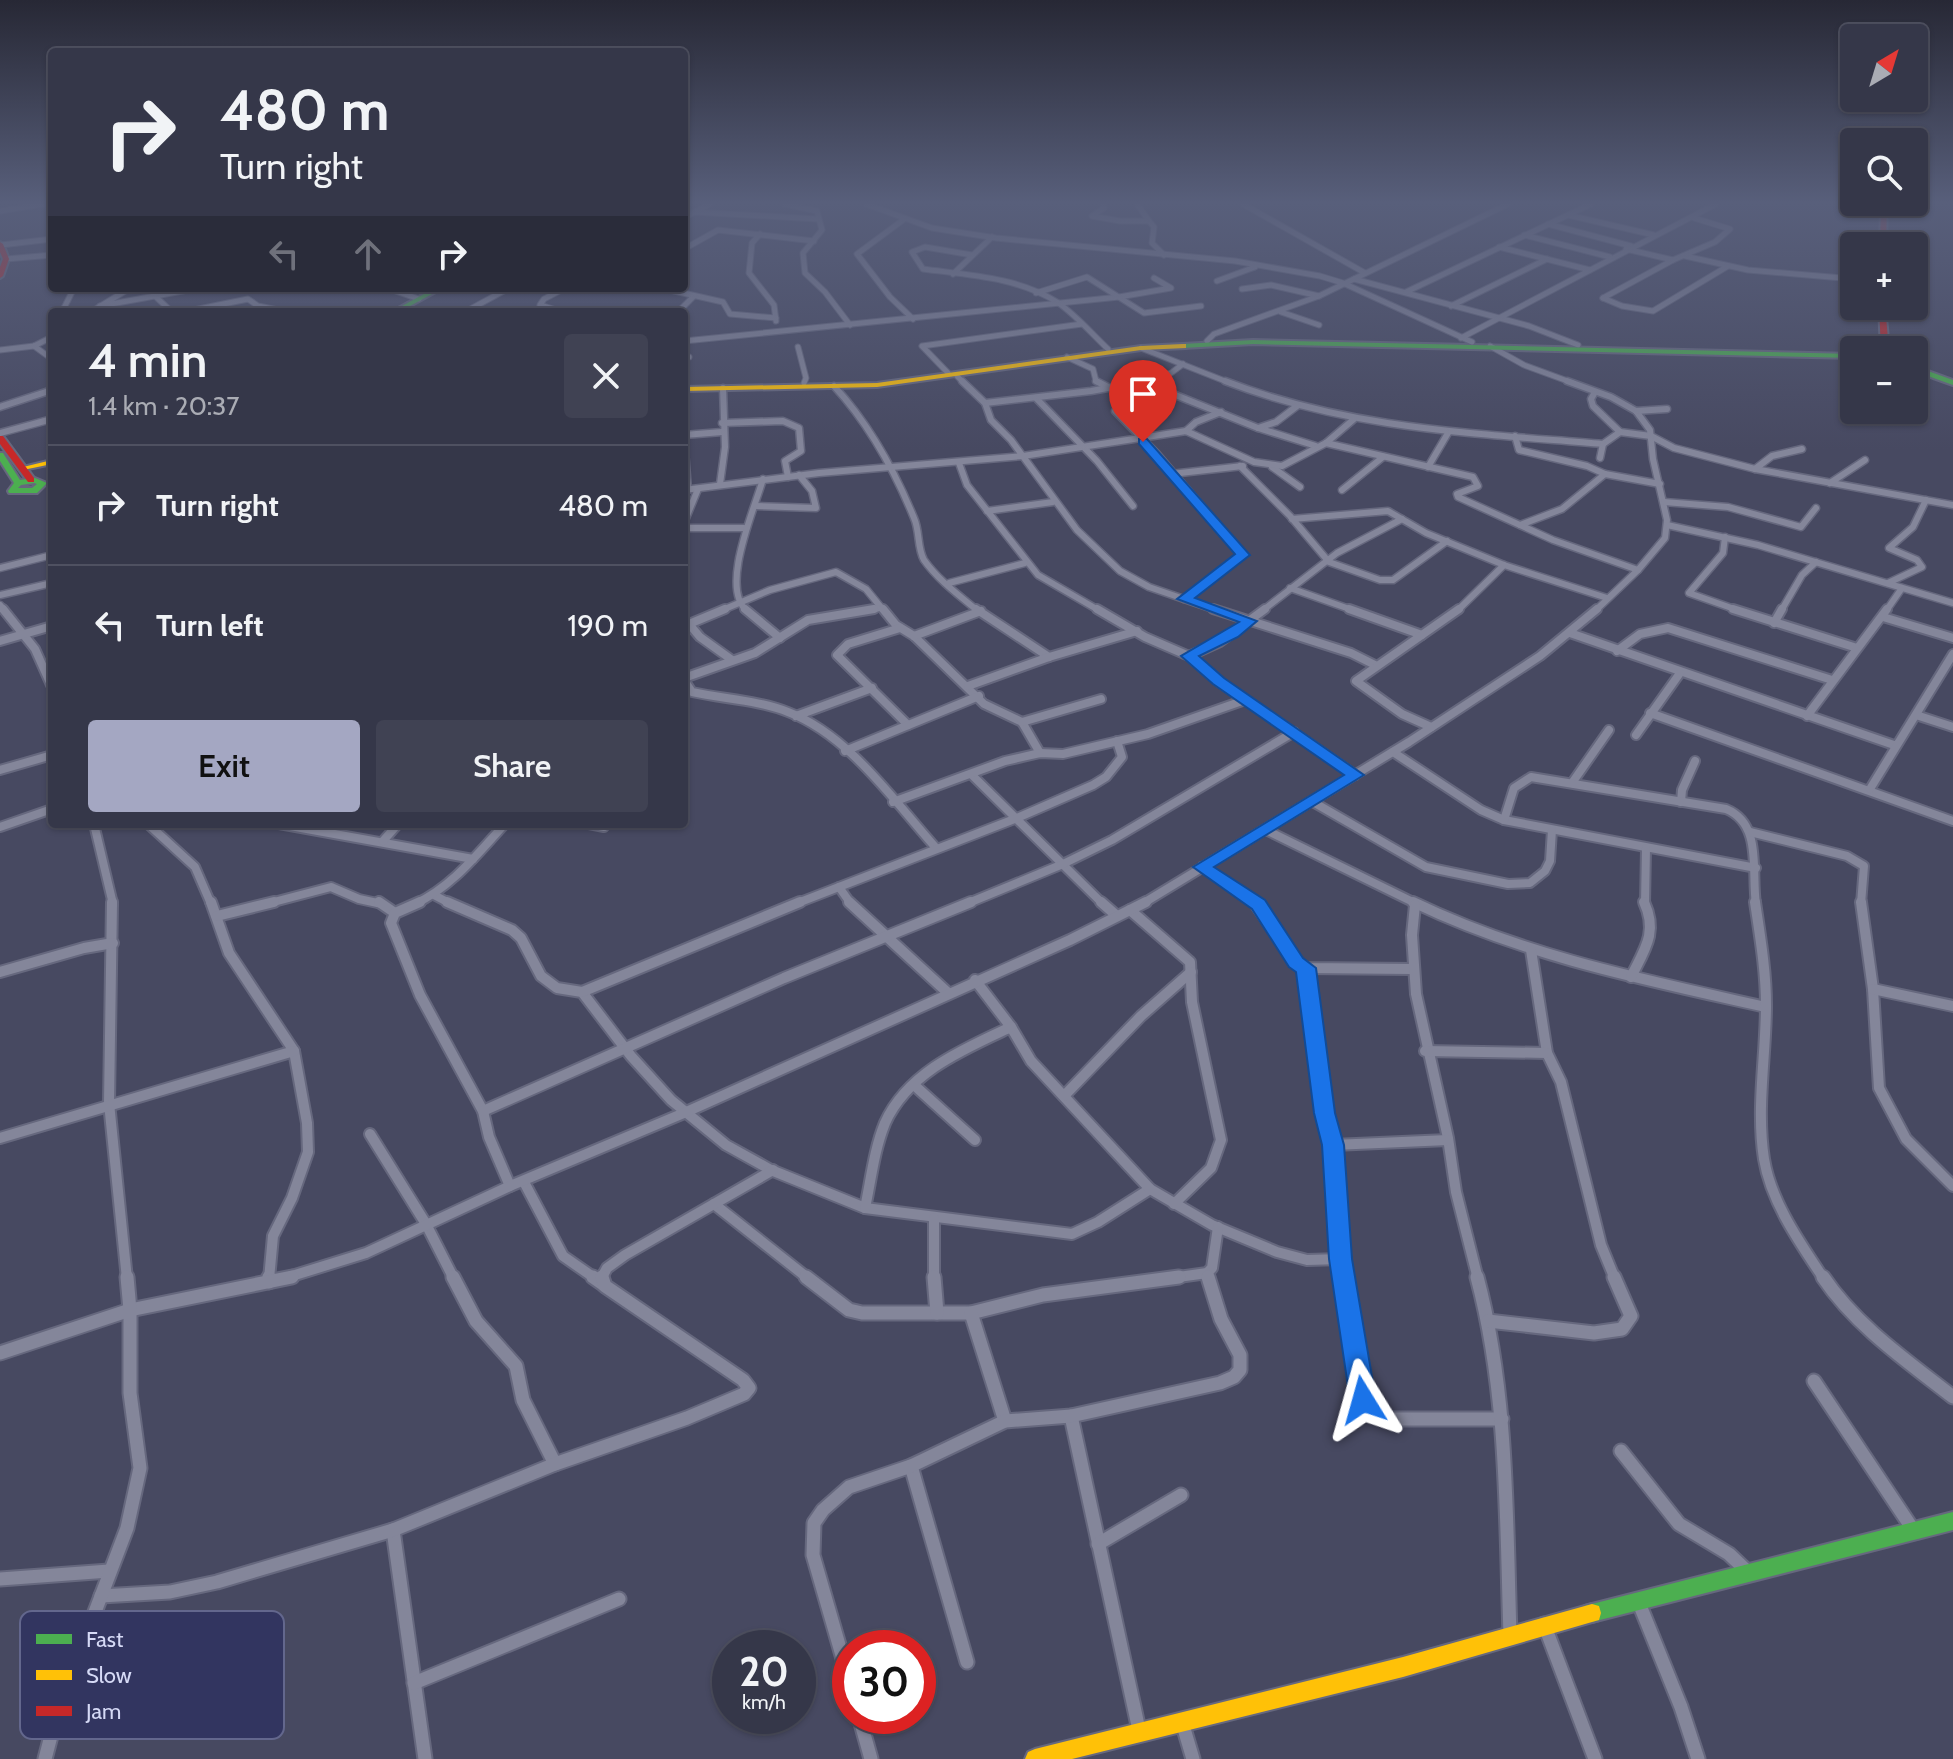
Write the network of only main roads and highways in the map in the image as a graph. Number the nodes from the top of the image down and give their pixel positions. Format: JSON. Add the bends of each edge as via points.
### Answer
{"nodes":[{"id":1,"x":432,"y":292,"type":"edge"},
{"id":2,"x":402,"y":308,"type":"edge"},
{"id":3,"x":1880,"y":320,"type":"edge"},
{"id":4,"x":1882,"y":336,"type":"edge"},
{"id":5,"x":1840,"y":351,"type":"edge"},
{"id":6,"x":1840,"y":351,"type":"edge"},
{"id":7,"x":1928,"y":373,"type":"edge"},
{"id":8,"x":953,"y":375,"type":"junction"},
{"id":9,"x":1952,"y":382,"type":"edge"},
{"id":10,"x":688,"y":388,"type":"edge"},
{"id":11,"x":688,"y":388,"type":"edge"},
{"id":12,"x":0,"y":436,"type":"edge"},
{"id":13,"x":0,"y":455,"type":"edge"},
{"id":14,"x":48,"y":465,"type":"edge"},
{"id":15,"x":48,"y":476,"type":"edge"},
{"id":16,"x":23,"y":484,"type":"edge"},
{"id":17,"x":1949,"y":1527,"type":"edge"},
{"id":18,"x":1035,"y":1759,"type":"edge"}],
"edges":[{"from":1,"to":2,"type":"main road"},
{"from":3,"to":4,"type":"main road"},
{"from":5,"to":8,"type":"main road","via":[[1305,338],[1108,349]]},
{"from":6,"to":8,"type":"main road","via":[[1287,341],[1141,348]]},
{"from":7,"to":9,"type":"main road"},
{"from":8,"to":10,"type":"main road"},
{"from":8,"to":11,"type":"main road","via":[[834,386]]},
{"from":12,"to":16,"type":"main road"},
{"from":13,"to":16,"type":"main road"},
{"from":14,"to":16,"type":"main road"},
{"from":15,"to":16,"type":"main road"},
{"from":17,"to":18,"type":"main road","via":[[1914,1531],[1544,1624],[1435,1659]]}]}
